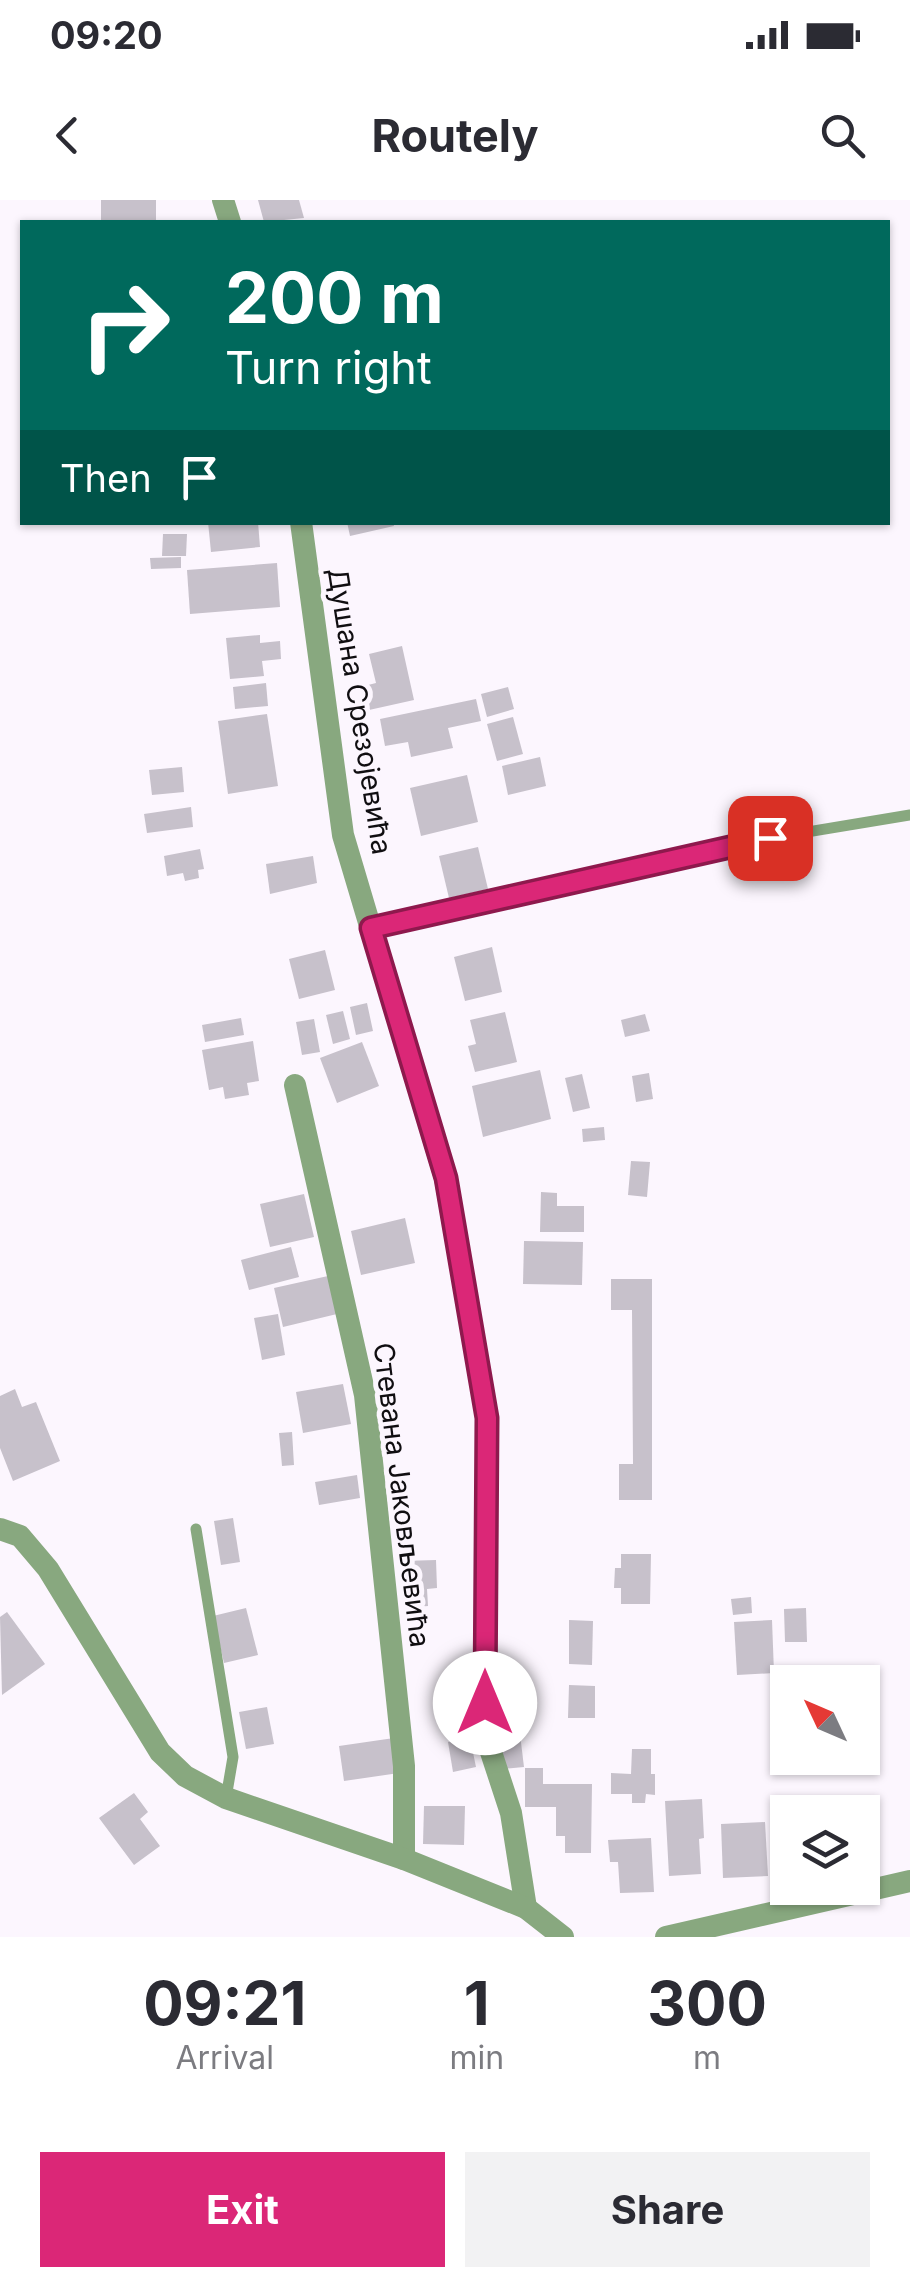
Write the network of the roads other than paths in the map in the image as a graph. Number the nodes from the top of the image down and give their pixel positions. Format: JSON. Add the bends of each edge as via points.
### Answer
{"nodes":[{"id":1,"x":301,"y":525,"type":"edge"},
{"id":2,"x":910,"y":815,"type":"edge"},
{"id":3,"x":371,"y":928,"type":"junction"},
{"id":4,"x":296,"y":1084,"type":"dead end"},
{"id":5,"x":0,"y":1529,"type":"edge"},
{"id":6,"x":196,"y":1529,"type":"dead end"},
{"id":7,"x":226,"y":1798,"type":"junction"},
{"id":8,"x":404,"y":1858,"type":"junction"},
{"id":9,"x":910,"y":1881,"type":"edge"},
{"id":10,"x":526,"y":1908,"type":"junction"},
{"id":11,"x":563,"y":1937,"type":"edge"},
{"id":12,"x":666,"y":1937,"type":"edge"}],
"edges":[{"from":1,"to":3,"type":"street","name":"Душана Срезојевића","via":[[343,835]]},
{"from":2,"to":3,"type":"lane","via":[[735,844]]},
{"from":3,"to":10,"type":"street","name":"Душана Срезојевића","via":[[446,1178],[487,1418],[485,1703]]},
{"from":4,"to":8,"type":"street","name":"Стевана Јаковљевића","via":[[365,1395],[404,1766]]},
{"from":5,"to":7,"type":"street","via":[[20,1536],[48,1569],[160,1752],[185,1776]]},
{"from":6,"to":7,"type":"lane","via":[[233,1758]]},
{"from":7,"to":8,"type":"street"},
{"from":8,"to":10,"type":"street"},
{"from":9,"to":12,"type":"street"},
{"from":10,"to":11,"type":"street"}]}
